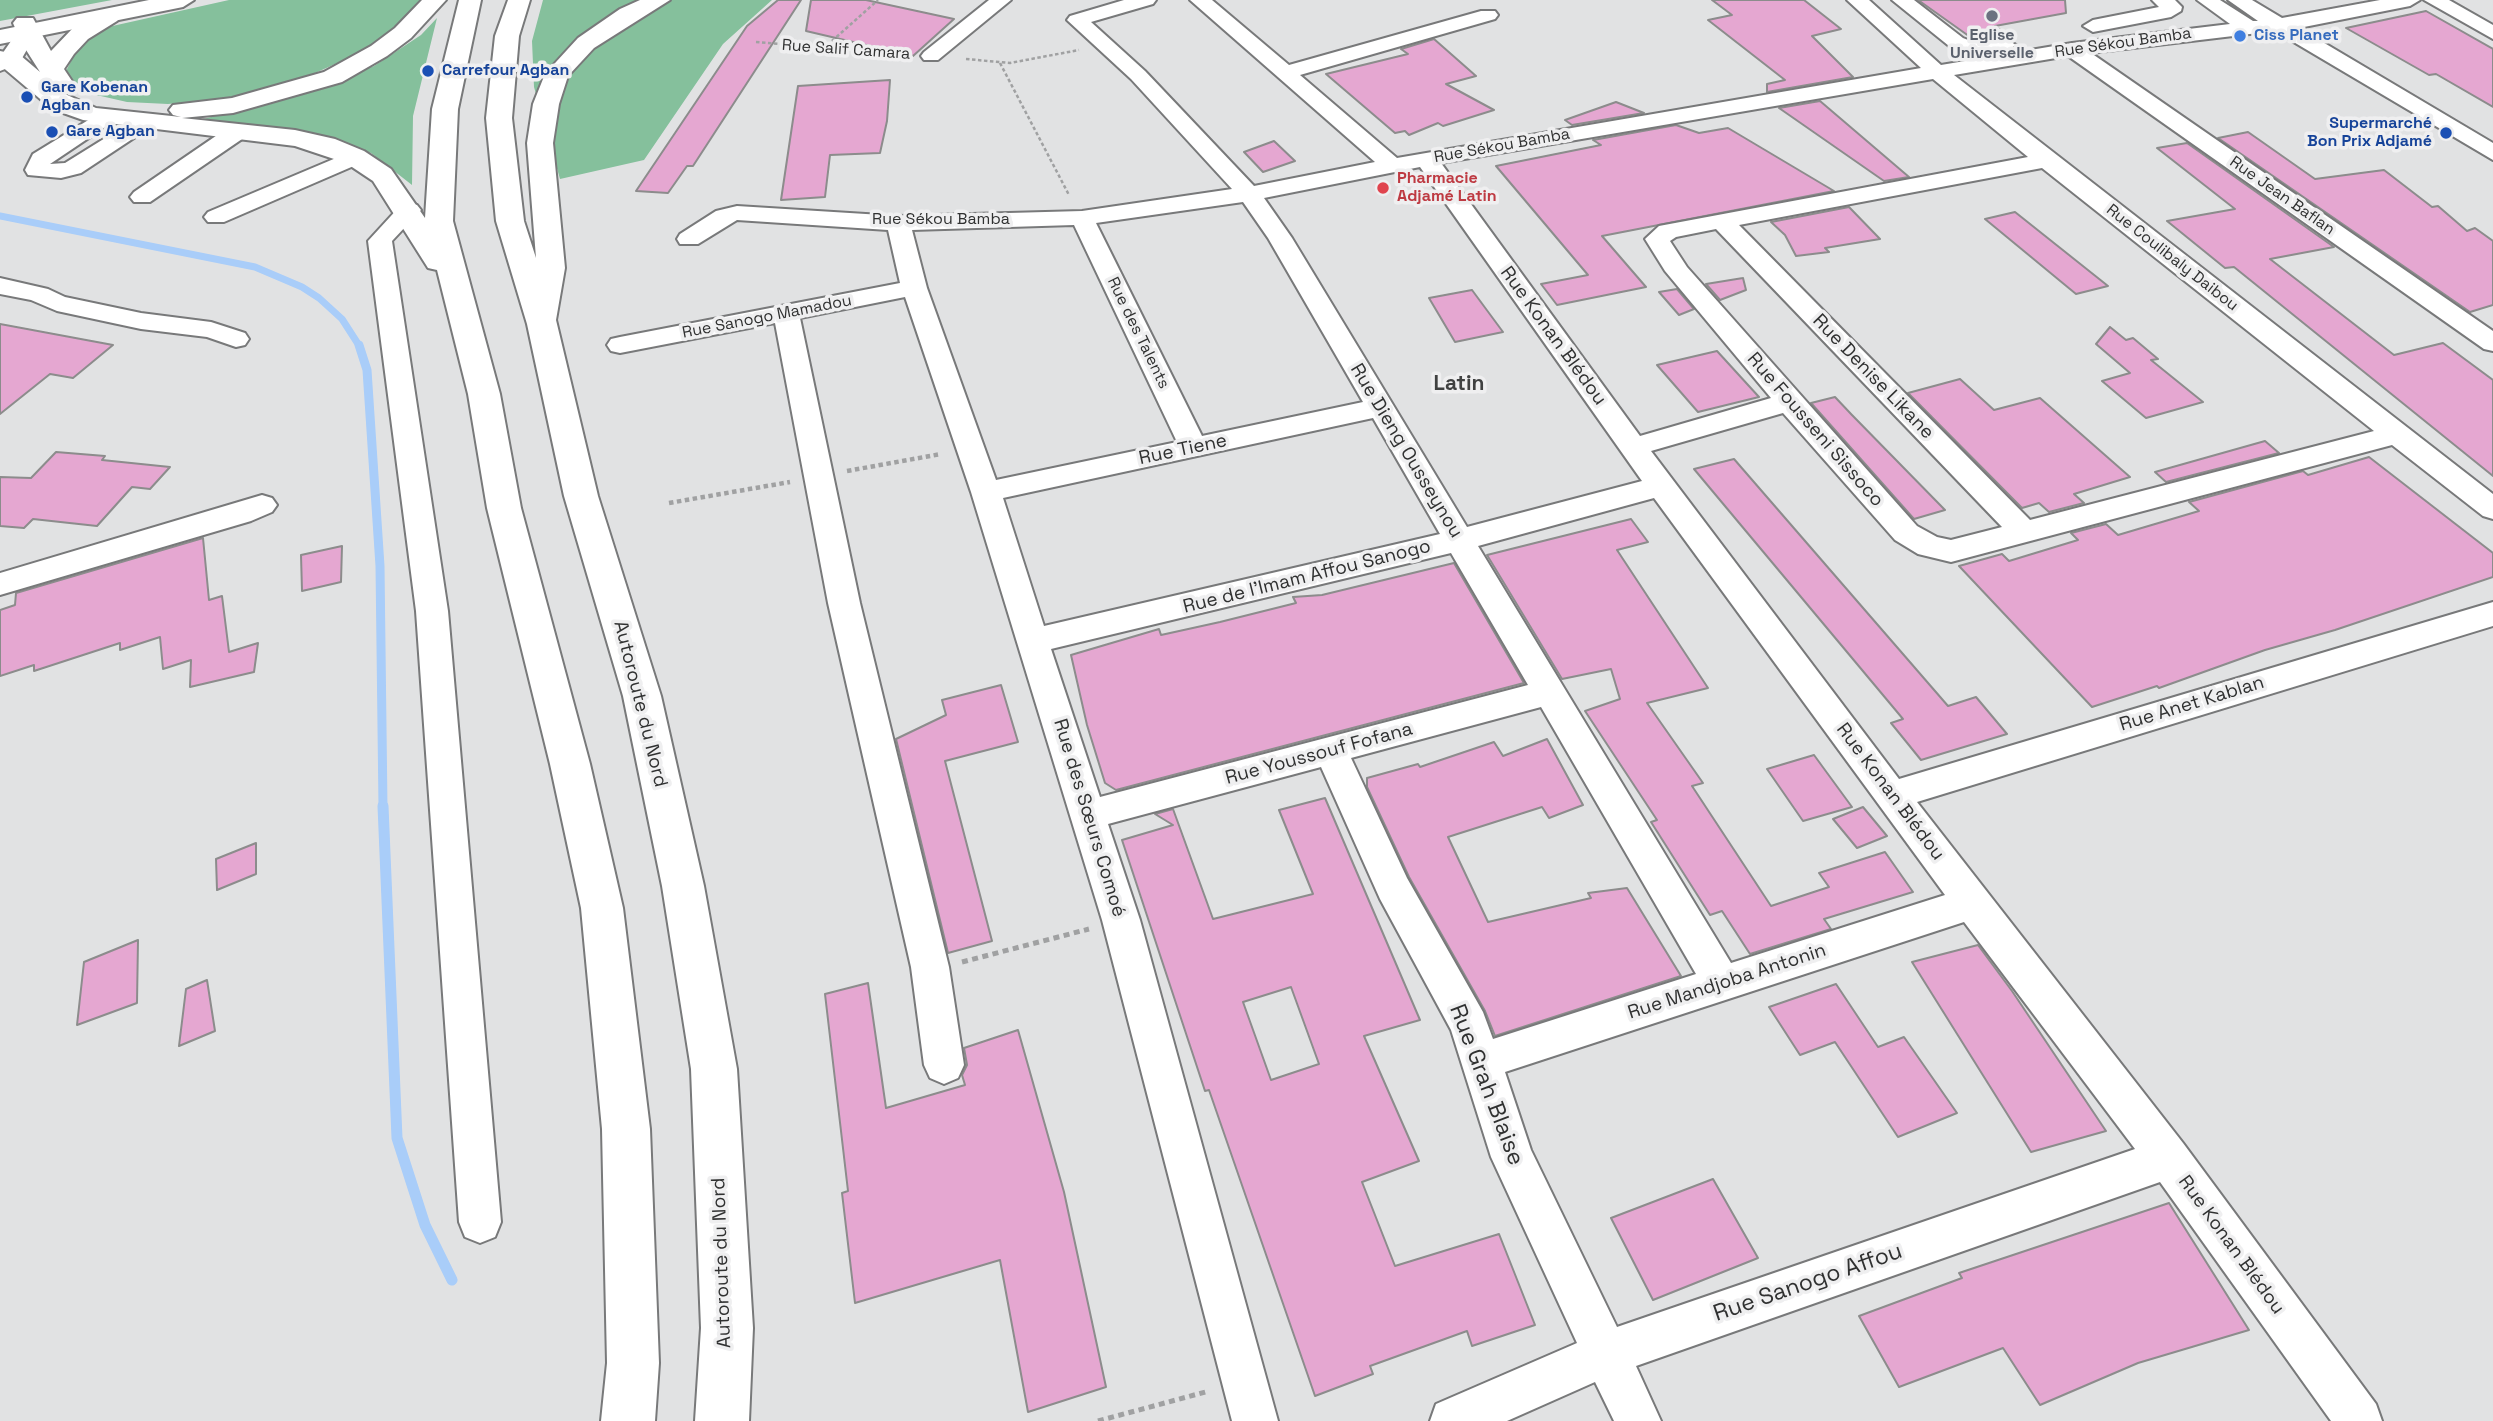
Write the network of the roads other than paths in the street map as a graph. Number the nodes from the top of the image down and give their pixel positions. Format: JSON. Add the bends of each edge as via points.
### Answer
{"nodes":[{"id":1,"x":142,"y":0,"type":"edge"},
{"id":2,"x":183,"y":0,"type":"edge"},
{"id":3,"x":435,"y":0,"type":"edge"},
{"id":4,"x":470,"y":0,"type":"edge"},
{"id":5,"x":519,"y":0,"type":"edge"},
{"id":6,"x":659,"y":0,"type":"edge"},
{"id":7,"x":1001,"y":0,"type":"edge"},
{"id":8,"x":1146,"y":0,"type":"edge"},
{"id":9,"x":1200,"y":0,"type":"edge"},
{"id":10,"x":1857,"y":0,"type":"edge"},
{"id":11,"x":1902,"y":0,"type":"edge"},
{"id":12,"x":2162,"y":0,"type":"edge"},
{"id":13,"x":2207,"y":0,"type":"edge"},
{"id":14,"x":2238,"y":0,"type":"edge"},
{"id":15,"x":2263,"y":0,"type":"edge"},
{"id":16,"x":2410,"y":0,"type":"edge"},
{"id":17,"x":2434,"y":0,"type":"edge"},
{"id":18,"x":1488,"y":15,"type":"dead end"},
{"id":19,"x":109,"y":16,"type":"junction"},
{"id":20,"x":2299,"y":22,"type":"junction"},
{"id":21,"x":2276,"y":23,"type":"junction"},
{"id":22,"x":26,"y":27,"type":"junction"},
{"id":23,"x":2248,"y":27,"type":"junction"},
{"id":24,"x":2493,"y":33,"type":"edge"},
{"id":25,"x":2,"y":45,"type":"edge"},
{"id":26,"x":2072,"y":50,"type":"junction"},
{"id":27,"x":932,"y":55,"type":"road end"},
{"id":28,"x":51,"y":71,"type":"junction"},
{"id":29,"x":1285,"y":73,"type":"junction"},
{"id":30,"x":1938,"y":73,"type":"junction"},
{"id":31,"x":103,"y":118,"type":"junction"},
{"id":32,"x":147,"y":122,"type":"junction"},
{"id":33,"x":237,"y":132,"type":"junction"},
{"id":34,"x":2493,"y":137,"type":"edge"},
{"id":35,"x":2493,"y":153,"type":"edge"},
{"id":36,"x":355,"y":157,"type":"junction"},
{"id":37,"x":1426,"y":159,"type":"junction"},
{"id":38,"x":2046,"y":160,"type":"junction"},
{"id":39,"x":1392,"y":165,"type":"junction"},
{"id":40,"x":1250,"y":194,"type":"junction"},
{"id":41,"x":142,"y":197,"type":"dead end"},
{"id":42,"x":409,"y":210,"type":"junction"},
{"id":43,"x":216,"y":218,"type":"dead end"},
{"id":44,"x":1082,"y":219,"type":"junction"},
{"id":45,"x":1722,"y":221,"type":"junction"},
{"id":46,"x":898,"y":223,"type":"junction"},
{"id":47,"x":689,"y":239,"type":"dead end"},
{"id":48,"x":454,"y":283,"type":"junction"},
{"id":49,"x":0,"y":286,"type":"edge"},
{"id":50,"x":914,"y":288,"type":"junction"},
{"id":51,"x":786,"y":313,"type":"junction"},
{"id":52,"x":542,"y":324,"type":"junction"},
{"id":53,"x":236,"y":338,"type":"dead end"},
{"id":54,"x":2493,"y":343,"type":"edge"},
{"id":55,"x":620,"y":345,"type":"dead end"},
{"id":56,"x":1788,"y":402,"type":"junction"},
{"id":57,"x":1379,"y":408,"type":"junction"},
{"id":58,"x":2398,"y":434,"type":"junction"},
{"id":59,"x":1633,"y":447,"type":"junction"},
{"id":60,"x":1194,"y":448,"type":"junction"},
{"id":61,"x":1661,"y":486,"type":"junction"},
{"id":62,"x":986,"y":492,"type":"junction"},
{"id":63,"x":262,"y":505,"type":"dead end"},
{"id":64,"x":2493,"y":509,"type":"edge"},
{"id":65,"x":2025,"y":533,"type":"junction"},
{"id":66,"x":1460,"y":540,"type":"junction"},
{"id":67,"x":0,"y":584,"type":"edge"},
{"id":68,"x":2493,"y":614,"type":"edge"},
{"id":69,"x":1033,"y":641,"type":"junction"},
{"id":70,"x":1550,"y":692,"type":"junction"},
{"id":71,"x":1331,"y":751,"type":"junction"},
{"id":72,"x":1892,"y":795,"type":"junction"},
{"id":73,"x":1088,"y":816,"type":"junction"},
{"id":74,"x":1972,"y":903,"type":"junction"},
{"id":75,"x":1722,"y":984,"type":"junction"},
{"id":76,"x":1482,"y":1061,"type":"junction"},
{"id":77,"x":944,"y":1065,"type":"dead end"},
{"id":78,"x":2168,"y":1158,"type":"junction"},
{"id":79,"x":480,"y":1222,"type":"dead end"},
{"id":80,"x":1605,"y":1354,"type":"junction"},
{"id":81,"x":628,"y":1421,"type":"edge"},
{"id":82,"x":722,"y":1421,"type":"edge"},
{"id":83,"x":1255,"y":1421,"type":"edge"},
{"id":84,"x":1453,"y":1421,"type":"edge"},
{"id":85,"x":1638,"y":1421,"type":"edge"},
{"id":86,"x":2359,"y":1421,"type":"edge"}],
"edges":[{"from":1,"to":22,"type":"main road"},
{"from":2,"to":19,"type":"main road"},
{"from":3,"to":28,"type":"main road","via":[[403,33],[364,62],[302,87],[233,105],[155,112],[117,110],[67,91]]},
{"from":4,"to":48,"type":"main road","via":[[445,109],[439,221]]},
{"from":5,"to":52,"type":"main road","name":"Autoroute du Nord","via":[[506,36],[500,148],[510,221]]},
{"from":6,"to":52,"type":"main road","via":[[628,14],[586,43],[557,74],[546,104],[540,143],[551,268]]},
{"from":7,"to":27,"type":"street","name":"Rue Salif Camara"},
{"from":8,"to":40,"type":"street","name":"Rue Dieng Ousseynou","via":[[1077,20],[1138,75]]},
{"from":9,"to":29,"type":"street"},
{"from":10,"to":30,"type":"street","name":"Rue Coulibaly Daibou"},
{"from":11,"to":12,"type":"street","via":[[1956,42],[1991,48],[2171,11]]},
{"from":13,"to":23,"type":"street"},
{"from":14,"to":21,"type":"street"},
{"from":15,"to":20,"type":"street"},
{"from":16,"to":20,"type":"street","name":"Rue Sékou Bamba"},
{"from":17,"to":24,"type":"street"},
{"from":18,"to":29,"type":"street"},
{"from":19,"to":22,"type":"main road"},
{"from":19,"to":28,"type":"main road","via":[[80,34]]},
{"from":20,"to":21,"type":"street","name":"Rue Sékou Bamba"},
{"from":20,"to":34,"type":"street"},
{"from":21,"to":23,"type":"street","name":"Rue Sékou Bamba"},
{"from":21,"to":35,"type":"street"},
{"from":22,"to":25,"type":"main road"},
{"from":22,"to":28,"type":"main road"},
{"from":23,"to":26,"type":"street","name":"Rue Sékou Bamba"},
{"from":25,"to":31,"type":"main road","via":[[61,104]]},
{"from":26,"to":30,"type":"street","name":"Rue Sékou Bamba"},
{"from":26,"to":54,"type":"street","name":"Rue Jean Baflan"},
{"from":29,"to":39,"type":"street"},
{"from":30,"to":37,"type":"street","name":"Rue Sékou Bamba"},
{"from":30,"to":38,"type":"street","name":"Rue Coulibaly Daibou"},
{"from":31,"to":32,"type":"main road"},
{"from":31,"to":32,"type":"street","via":[[41,159],[36,170],[74,168]]},
{"from":32,"to":33,"type":"main road"},
{"from":33,"to":36,"type":"main road","via":[[295,138]]},
{"from":33,"to":41,"type":"street"},
{"from":36,"to":42,"type":"main road","via":[[382,175]]},
{"from":36,"to":43,"type":"street"},
{"from":37,"to":39,"type":"street","name":"Rue Sékou Bamba"},
{"from":37,"to":59,"type":"street","name":"Rue Konan Blédou"},
{"from":38,"to":45,"type":"street","name":"Rue Fousseni Sissoco"},
{"from":38,"to":58,"type":"street","name":"Rue Coulibaly Daibou"},
{"from":39,"to":40,"type":"street","name":"Rue Sékou Bamba"},
{"from":40,"to":44,"type":"street","name":"Rue Sékou Bamba"},
{"from":40,"to":57,"type":"street","name":"Rue Dieng Ousseynou"},
{"from":42,"to":48,"type":"main road","via":[[431,253]]},
{"from":42,"to":79,"type":"street","via":[[380,241],[432,611]]},
{"from":44,"to":46,"type":"street","name":"Rue Sékou Bamba"},
{"from":44,"to":60,"type":"street","name":"Rue des Talents"},
{"from":45,"to":56,"type":"street","name":"Rue Fousseni Sissoco","via":[[1668,231],[1657,239],[1659,246]]},
{"from":45,"to":65,"type":"street","name":"Rue Denise Likane"},
{"from":46,"to":47,"type":"street","name":"Rue Sékou Bamba","via":[[737,214],[724,216]]},
{"from":46,"to":50,"type":"street","name":"Rue des Sœurs Comoé"},
{"from":48,"to":81,"type":"main road","via":[[484,394],[504,508],[602,908],[626,1129],[633,1363]]},
{"from":49,"to":53,"type":"street","via":[[57,303]]},
{"from":50,"to":51,"type":"street","name":"Rue Sanogo Mamadou"},
{"from":50,"to":62,"type":"street","name":"Rue des Sœurs Comoé"},
{"from":51,"to":55,"type":"street","name":"Rue Sanogo Mamadou"},
{"from":51,"to":77,"type":"street","via":[[844,603],[930,967]]},
{"from":52,"to":82,"type":"main road","name":"Autoroute du Nord","via":[[581,496],[642,696],[683,886],[712,1056],[727,1328]]},
{"from":56,"to":59,"type":"street"},
{"from":56,"to":65,"type":"street","name":"Rue Fousseni Sissoco","via":[[1906,533],[1951,551]]},
{"from":57,"to":60,"type":"street","name":"Rue Tiene"},
{"from":57,"to":66,"type":"street","name":"Rue Dieng Ousseynou"},
{"from":58,"to":64,"type":"street","name":"Rue Coulibaly Daibou"},
{"from":58,"to":65,"type":"street","name":"Rue Fousseni Sissoco"},
{"from":59,"to":61,"type":"street","name":"Rue Konan Blédou"},
{"from":60,"to":62,"type":"street","name":"Rue Tiene"},
{"from":61,"to":66,"type":"street","name":"Rue de l'Imam Affou Sanogo"},
{"from":61,"to":72,"type":"street","name":"Rue Konan Blédou"},
{"from":62,"to":69,"type":"street","name":"Rue des Sœurs Comoé"},
{"from":63,"to":67,"type":"street"},
{"from":66,"to":69,"type":"street","name":"Rue de l'Imam Affou Sanogo"},
{"from":66,"to":70,"type":"street","name":"Rue Dieng Ousseynou"},
{"from":68,"to":72,"type":"street","name":"Rue Anet Kablan"},
{"from":69,"to":73,"type":"street","name":"Rue des Sœurs Comoé"},
{"from":70,"to":71,"type":"street","name":"Rue Youssouf Fofana"},
{"from":70,"to":75,"type":"street","name":"Rue Dieng Ousseynou"},
{"from":71,"to":73,"type":"street","name":"Rue Youssouf Fofana"},
{"from":71,"to":76,"type":"street","name":"Rue Grah Blaise","via":[[1393,888],[1469,1025]]},
{"from":72,"to":74,"type":"street","name":"Rue Konan Blédou"},
{"from":73,"to":83,"type":"street","name":"Rue des Sœurs Comoé","via":[[1121,920]]},
{"from":74,"to":75,"type":"street","name":"Rue Mandjoba Antonin"},
{"from":74,"to":78,"type":"street","name":"Rue Konan Blédou"},
{"from":75,"to":76,"type":"street","name":"Rue Mandjoba Antonin"},
{"from":76,"to":80,"type":"street","name":"Rue Grah Blaise","via":[[1512,1157]]},
{"from":78,"to":80,"type":"street","name":"Rue Sanogo Affou"},
{"from":78,"to":86,"type":"street","name":"Rue Konan Blédou"},
{"from":80,"to":84,"type":"street","name":"Rue Sanogo Affou"},
{"from":80,"to":85,"type":"street","name":"Rue Grah Blaise"}]}
